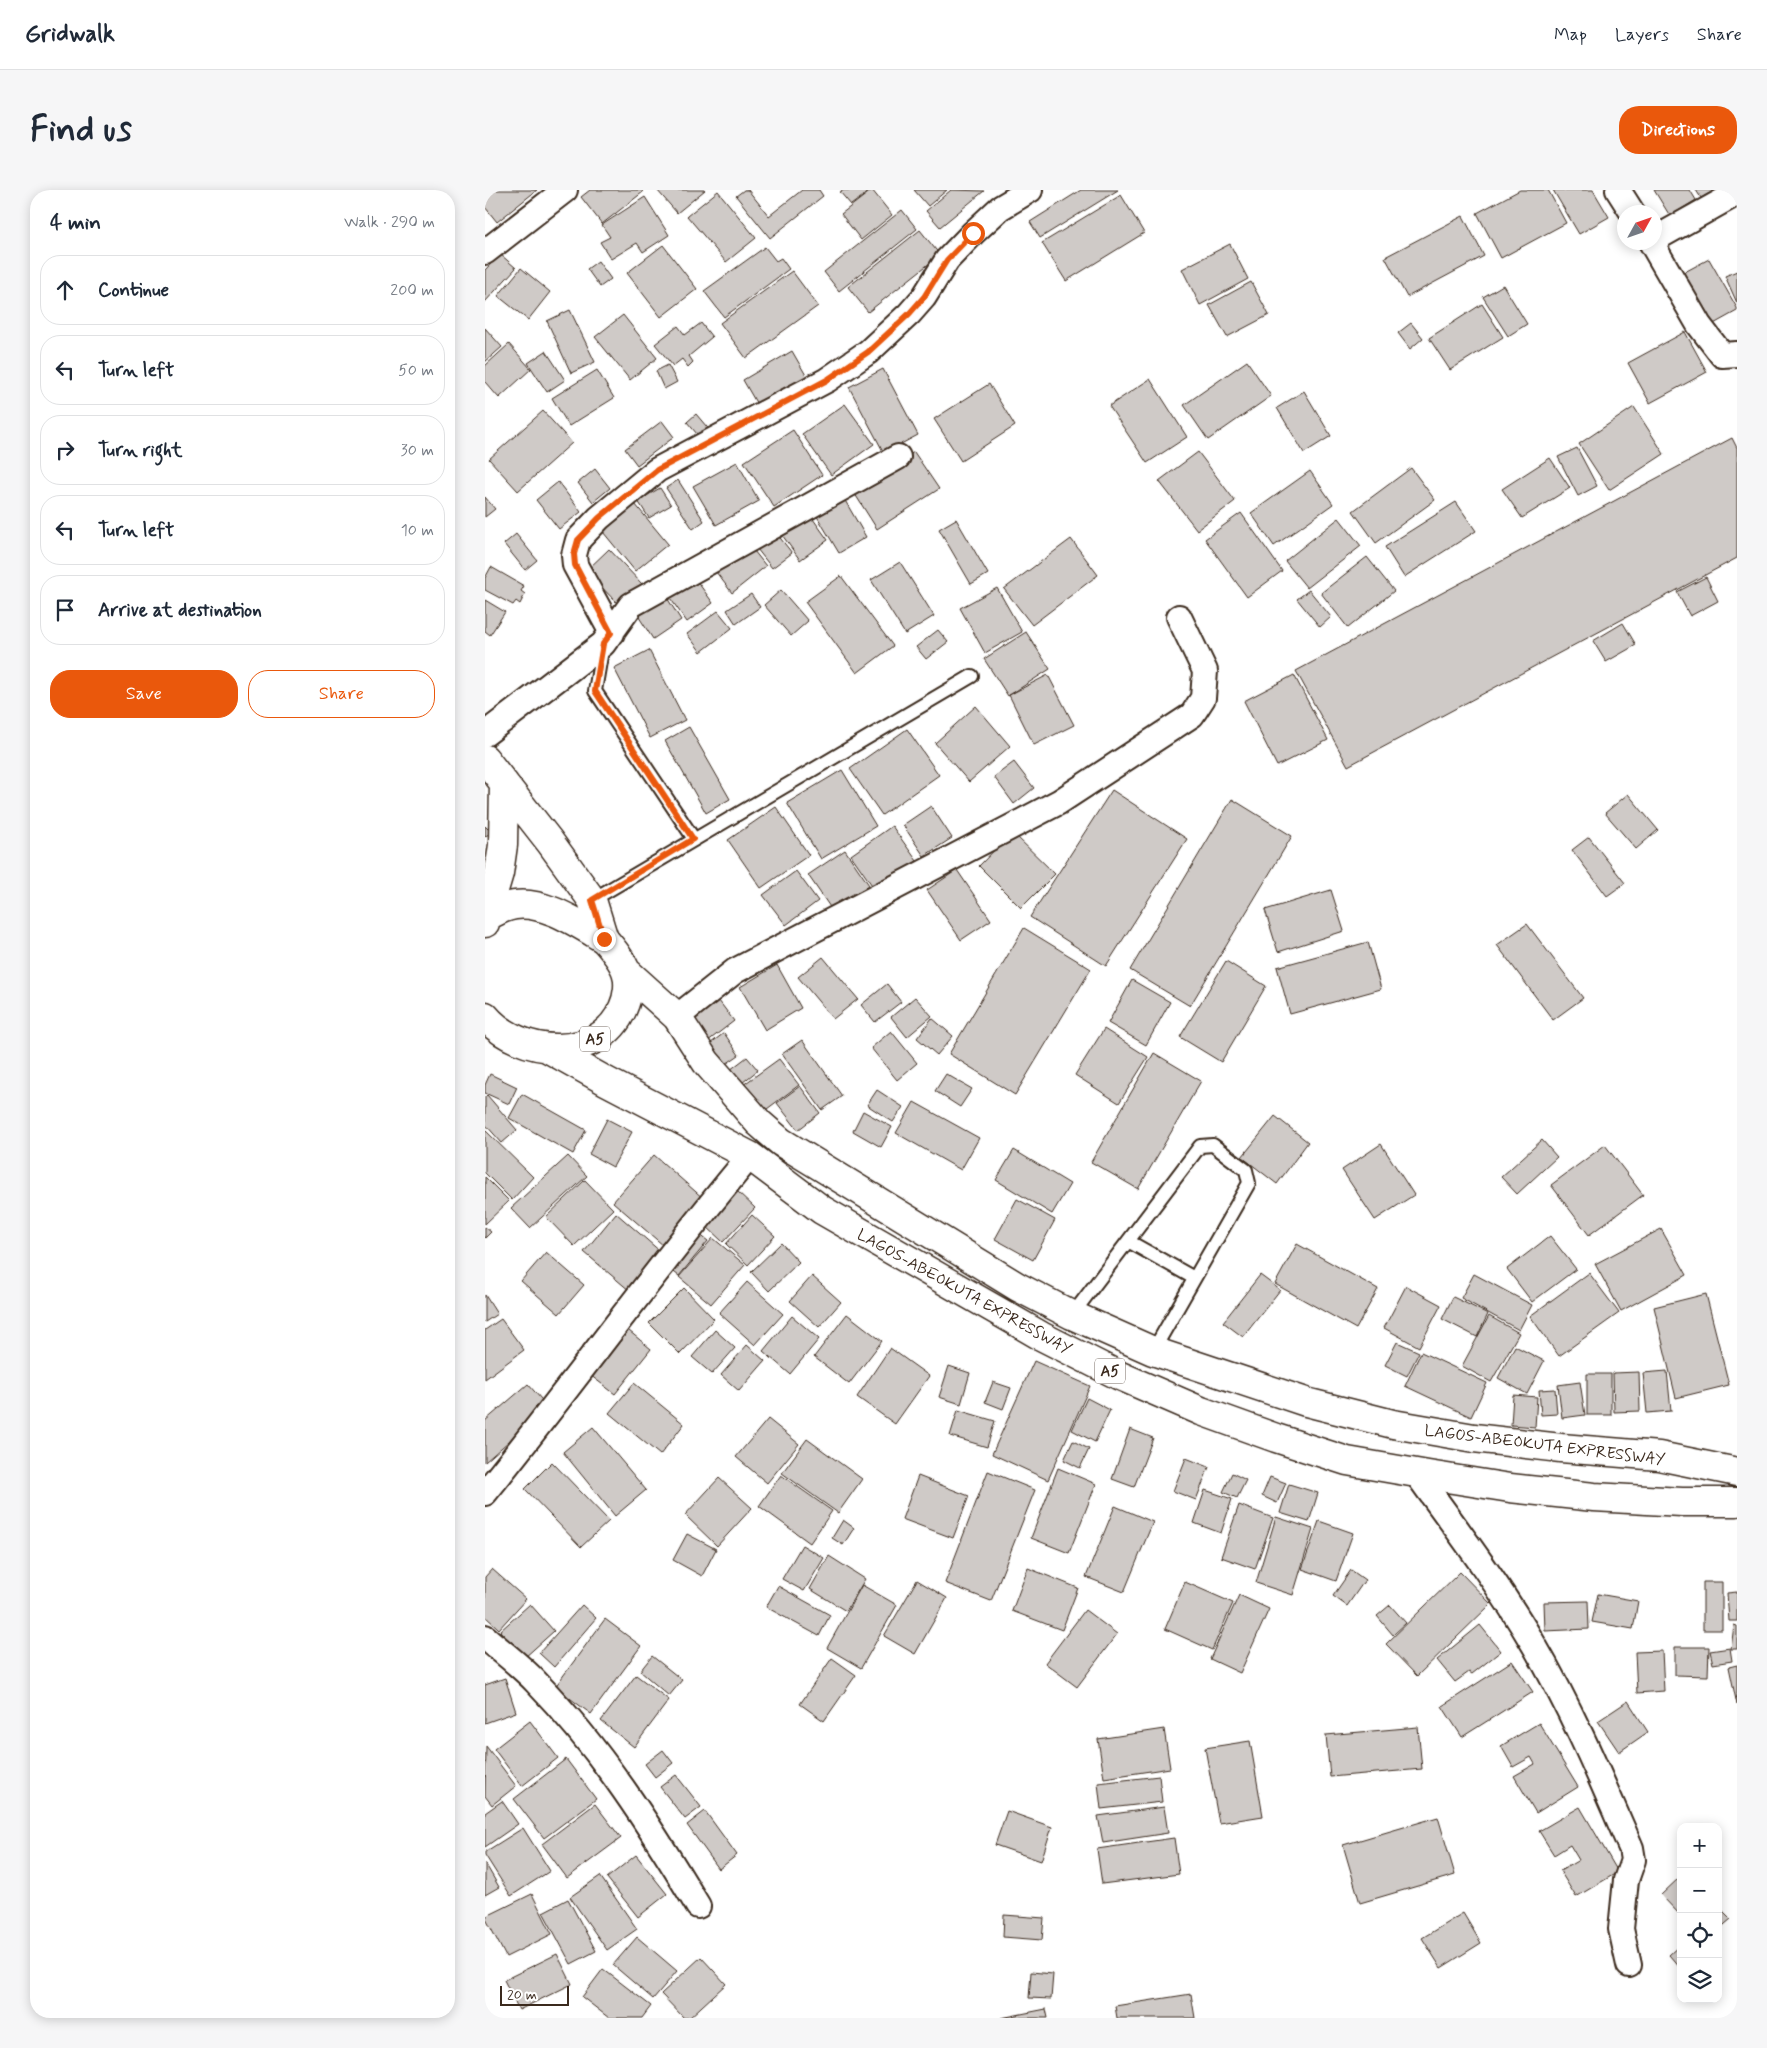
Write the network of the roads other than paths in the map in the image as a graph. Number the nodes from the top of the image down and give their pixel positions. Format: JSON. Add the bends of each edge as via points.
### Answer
{"nodes":[{"id":1,"x":565,"y":190,"type":"edge"},
{"id":2,"x":1030,"y":190,"type":"edge"},
{"id":3,"x":1618,"y":190,"type":"edge"},
{"id":4,"x":1737,"y":193,"type":"edge"},
{"id":5,"x":1628,"y":205,"type":"edge"},
{"id":6,"x":1662,"y":234,"type":"edge"},
{"id":7,"x":486,"y":249,"type":"edge"},
{"id":8,"x":1656,"y":250,"type":"edge"},
{"id":9,"x":1737,"y":354,"type":"edge"},
{"id":10,"x":898,"y":457,"type":"dead end"},
{"id":11,"x":1179,"y":616,"type":"dead end"},
{"id":12,"x":607,"y":638,"type":"junction"},
{"id":13,"x":972,"y":676,"type":"dead end"},
{"id":14,"x":485,"y":734,"type":"edge"},
{"id":15,"x":485,"y":759,"type":"edge"},
{"id":16,"x":504,"y":782,"type":"junction"},
{"id":17,"x":693,"y":839,"type":"junction"},
{"id":18,"x":592,"y":900,"type":"junction"},
{"id":19,"x":485,"y":920,"type":"edge"},
{"id":20,"x":604,"y":939,"type":"junction"},
{"id":21,"x":626,"y":971,"type":"junction"},
{"id":22,"x":485,"y":1016,"type":"edge"},
{"id":23,"x":677,"y":1017,"type":"junction"},
{"id":24,"x":485,"y":1028,"type":"edge"},
{"id":25,"x":513,"y":1038,"type":"junction"},
{"id":26,"x":549,"y":1049,"type":"junction"},
{"id":27,"x":750,"y":1156,"type":"junction"},
{"id":28,"x":1128,"y":1241,"type":"junction"},
{"id":29,"x":1195,"y":1278,"type":"junction"},
{"id":30,"x":1072,"y":1315,"type":"junction"},
{"id":31,"x":1153,"y":1351,"type":"junction"},
{"id":32,"x":1737,"y":1472,"type":"edge"},
{"id":33,"x":1416,"y":1473,"type":"junction"},
{"id":34,"x":485,"y":1493,"type":"edge"},
{"id":35,"x":1737,"y":1502,"type":"edge"},
{"id":36,"x":485,"y":1637,"type":"edge"},
{"id":37,"x":698,"y":1906,"type":"dead end"},
{"id":38,"x":1629,"y":1965,"type":"dead end"}],
"edges":[{"from":1,"to":7,"type":"street"},
{"from":2,"to":12,"type":"street","via":[[999,208],[973,233],[947,260],[919,303],[868,352],[827,380],[657,470],[599,518],[578,540],[575,565]]},
{"from":3,"to":5,"type":"street"},
{"from":4,"to":6,"type":"street"},
{"from":8,"to":9,"type":"street","via":[[1699,324],[1722,355]]},
{"from":10,"to":12,"type":"street","via":[[631,605]]},
{"from":11,"to":23,"type":"street","via":[[1205,670],[1203,698],[1192,715],[1059,802],[735,972]]},
{"from":12,"to":14,"type":"street"},
{"from":12,"to":17,"type":"lane","via":[[595,691]]},
{"from":13,"to":17,"type":"lane"},
{"from":15,"to":16,"type":"main road"},
{"from":16,"to":18,"type":"main road"},
{"from":16,"to":19,"type":"main road","via":[[503,845],[499,873]]},
{"from":17,"to":18,"type":"lane"},
{"from":18,"to":20,"type":"main road"},
{"from":19,"to":20,"type":"main road","number":"A5","via":[[508,906],[531,905],[564,915]]},
{"from":20,"to":21,"type":"main road","number":"A5"},
{"from":21,"to":23,"type":"main road","name":"LAGOS-ABEOKUTA EXPRESSWAY","number":"A5"},
{"from":21,"to":26,"type":"main road","number":"A5","via":[[628,996],[613,1026],[602,1036],[578,1046]]},
{"from":22,"to":25,"type":"main road","number":"A5"},
{"from":23,"to":30,"type":"main road","name":"LAGOS-ABEOKUTA EXPRESSWAY","number":"A5","via":[[706,1062],[759,1123],[781,1142],[1018,1287]]},
{"from":24,"to":25,"type":"main road","number":"A5"},
{"from":25,"to":26,"type":"main road","number":"A5"},
{"from":26,"to":27,"type":"main road","name":"LAGOS-ABEOKUTA EXPRESSWAY","number":"A5"},
{"from":27,"to":33,"type":"main road","name":"LAGOS-ABEOKUTA EXPRESSWAY","number":"A5","via":[[822,1210],[1041,1336],[1118,1375],[1201,1411],[1276,1438],[1347,1461]]},
{"from":27,"to":34,"type":"street","via":[[661,1264],[547,1418]]},
{"from":28,"to":29,"type":"lane"},
{"from":28,"to":29,"type":"lane","via":[[1200,1146],[1213,1145],[1246,1170],[1249,1183]]},
{"from":28,"to":30,"type":"lane"},
{"from":29,"to":31,"type":"lane"},
{"from":30,"to":31,"type":"main road","name":"LAGOS-ABEOKUTA EXPRESSWAY","number":"A5"},
{"from":31,"to":32,"type":"main road","name":"LAGOS-ABEOKUTA EXPRESSWAY","number":"A5","via":[[1306,1402],[1393,1424],[1483,1439],[1659,1456]]},
{"from":33,"to":35,"type":"main road","name":"LAGOS-ABEOKUTA EXPRESSWAY","number":"A5","via":[[1594,1497]]},
{"from":33,"to":38,"type":"street","via":[[1480,1561],[1534,1645],[1594,1762],[1631,1848],[1633,1860],[1626,1880],[1621,1929]]},
{"from":36,"to":37,"type":"street","via":[[535,1681],[589,1741],[651,1827]]}]}
